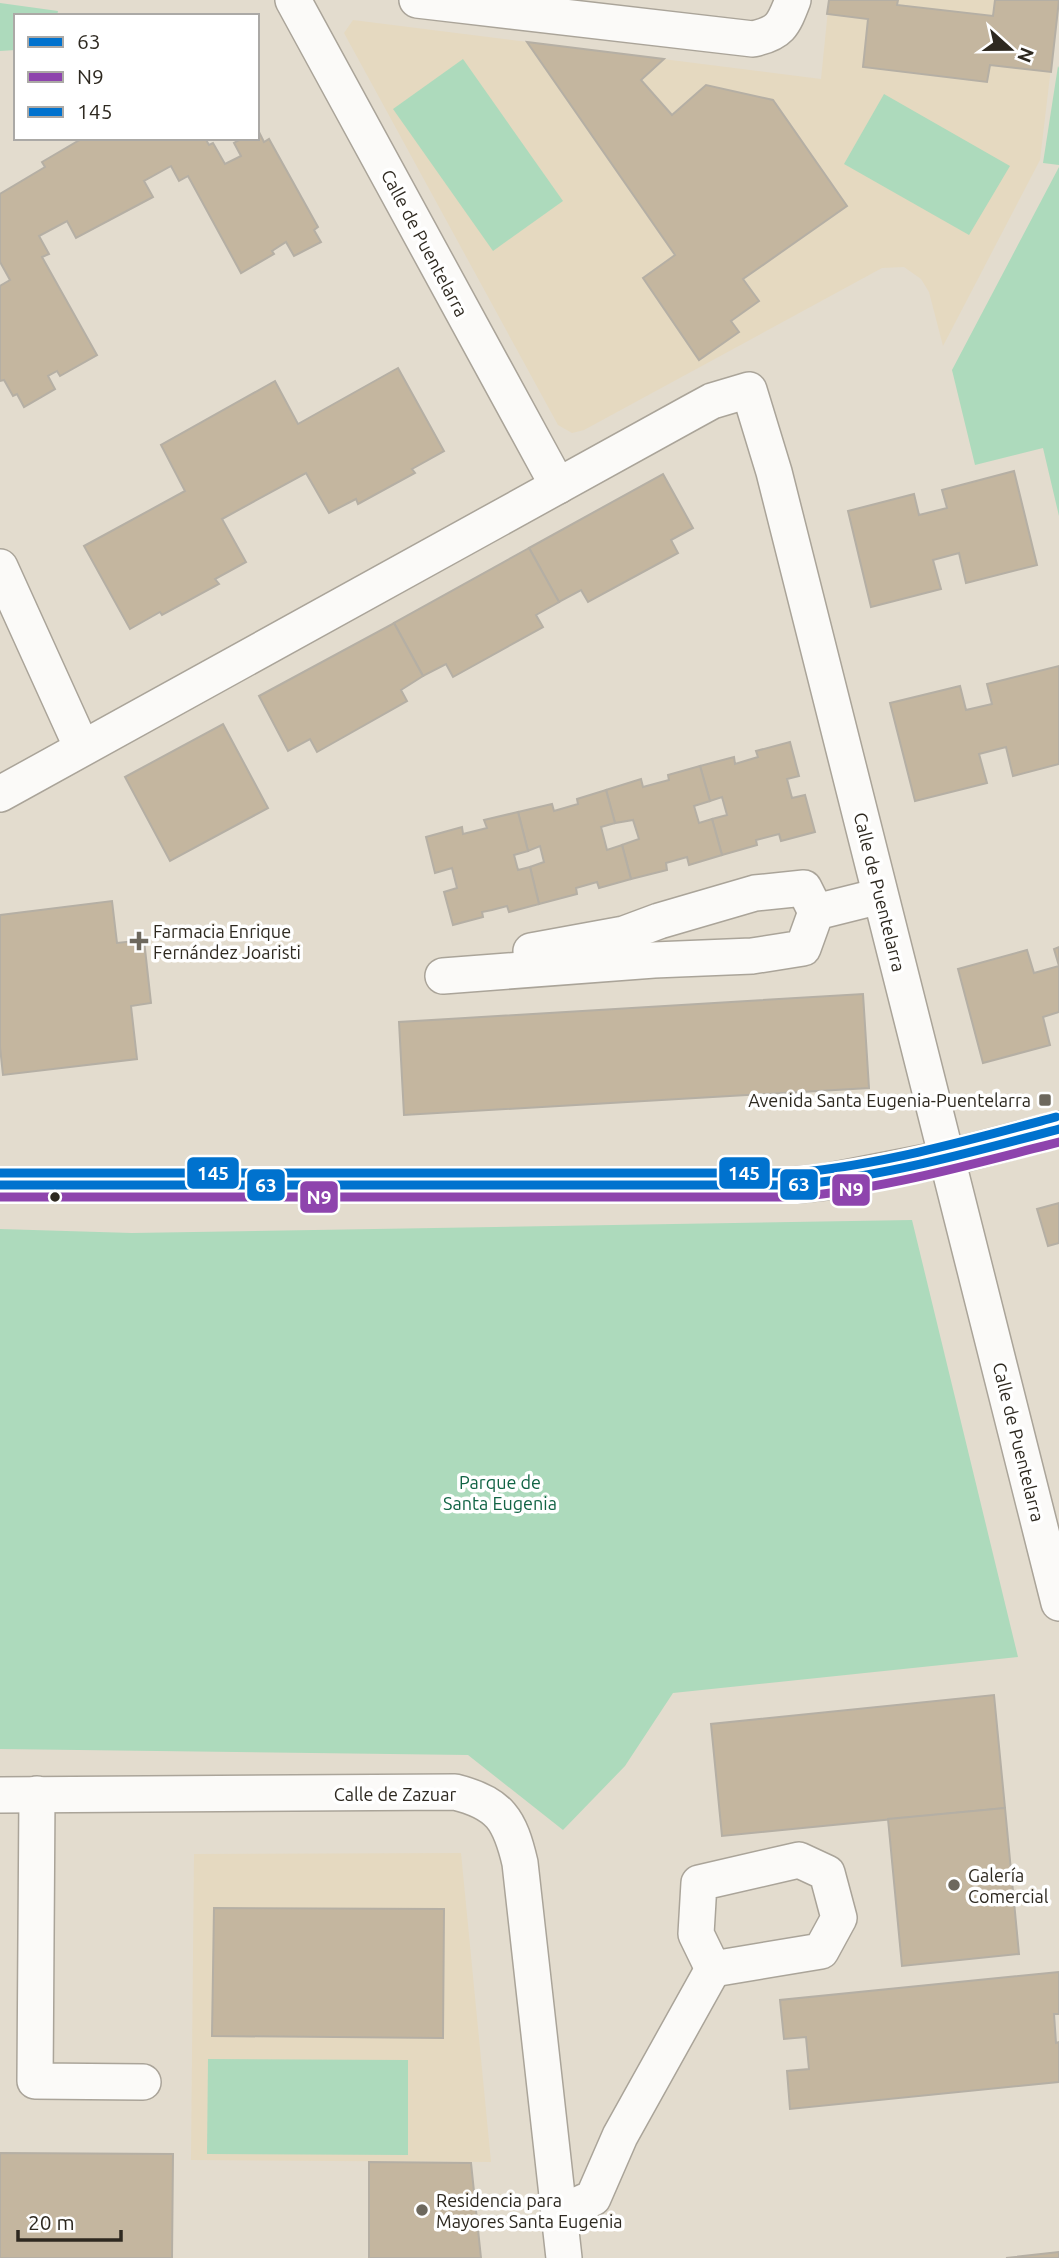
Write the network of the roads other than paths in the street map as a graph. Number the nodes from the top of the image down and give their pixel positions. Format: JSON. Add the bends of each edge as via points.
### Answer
{"nodes":[{"id":1,"x":293,"y":0,"type":"edge"},
{"id":2,"x":417,"y":0,"type":"edge"},
{"id":3,"x":793,"y":0,"type":"edge"},
{"id":4,"x":558,"y":485,"type":"junction"},
{"id":5,"x":0,"y":567,"type":"edge"},
{"id":6,"x":82,"y":748,"type":"junction"},
{"id":7,"x":0,"y":794,"type":"edge"},
{"id":8,"x":880,"y":896,"type":"junction"},
{"id":9,"x":816,"y":912,"type":"junction"},
{"id":10,"x":1059,"y":1129,"type":"edge"},
{"id":11,"x":948,"y":1158,"type":"junction"},
{"id":12,"x":0,"y":1185,"type":"edge"},
{"id":13,"x":1059,"y":1603,"type":"edge"},
{"id":14,"x":37,"y":1794,"type":"junction"},
{"id":15,"x":0,"y":1795,"type":"edge"},
{"id":16,"x":713,"y":1969,"type":"dead end"},
{"id":17,"x":144,"y":2082,"type":"dead end"},
{"id":18,"x":559,"y":2213,"type":"junction"},
{"id":19,"x":564,"y":2258,"type":"edge"}],
"edges":[{"from":1,"to":4,"type":"street","name":"Calle de Puentelarra"},
{"from":2,"to":3,"type":"street","via":[[753,39],[771,35],[784,22]]},
{"from":4,"to":6,"type":"street","name":"Calle de Puentelarra"},
{"from":4,"to":8,"type":"street","name":"Calle de Puentelarra","via":[[712,401],[749,390],[774,472]]},
{"from":5,"to":6,"type":"street"},
{"from":6,"to":7,"type":"street","name":"Calle de Puentelarra"},
{"from":8,"to":9,"type":"street"},
{"from":8,"to":11,"type":"street","name":"Calle de Puentelarra"},
{"from":9,"to":9,"type":"street","via":[[803,948],[752,956],[444,970],[624,934],[755,894],[804,888]]},
{"from":10,"to":11,"type":"street"},
{"from":11,"to":12,"type":"street","via":[[796,1185]]},
{"from":11,"to":13,"type":"street","name":"Calle de Puentelarra"},
{"from":14,"to":15,"type":"street","name":"Calle de Zazuar"},
{"from":14,"to":17,"type":"street","via":[[35,2081]]},
{"from":14,"to":18,"type":"street","name":"Calle de Zazuar","via":[[455,1792],[479,1798],[500,1814],[514,1837],[520,1863]]},
{"from":16,"to":18,"type":"street","via":[[620,2136],[593,2198]]},
{"from":18,"to":19,"type":"street","name":"Calle de Zazuar"}]}
